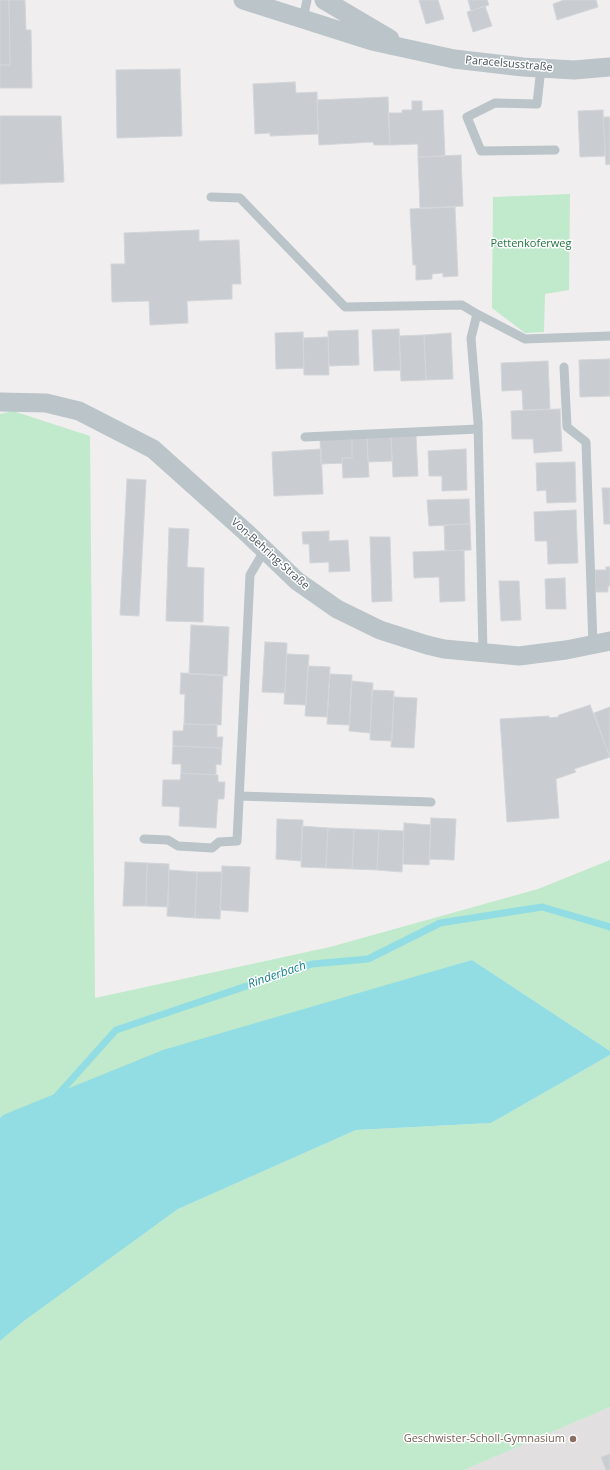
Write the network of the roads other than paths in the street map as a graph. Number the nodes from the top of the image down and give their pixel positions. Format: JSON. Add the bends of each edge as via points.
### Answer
{"nodes":[{"id":1,"x":243,"y":0,"type":"edge"},
{"id":2,"x":307,"y":0,"type":"edge"},
{"id":3,"x":324,"y":0,"type":"edge"},
{"id":4,"x":303,"y":19,"type":"junction"},
{"id":5,"x":409,"y":50,"type":"junction"},
{"id":6,"x":610,"y":67,"type":"edge"},
{"id":7,"x":541,"y":68,"type":"junction"},
{"id":8,"x":555,"y":150,"type":"dead end"},
{"id":9,"x":211,"y":197,"type":"dead end"},
{"id":10,"x":477,"y":314,"type":"junction"},
{"id":11,"x":610,"y":336,"type":"edge"},
{"id":12,"x":564,"y":367,"type":"dead end"},
{"id":13,"x":0,"y":402,"type":"edge"},
{"id":14,"x":478,"y":429,"type":"junction"},
{"id":15,"x":304,"y":437,"type":"dead end"},
{"id":16,"x":264,"y":550,"type":"junction"},
{"id":17,"x":601,"y":643,"type":"edge"},
{"id":18,"x":483,"y":653,"type":"junction"},
{"id":19,"x":239,"y":796,"type":"junction"},
{"id":20,"x":431,"y":802,"type":"dead end"},
{"id":21,"x":144,"y":839,"type":"dead end"}],
"edges":[{"from":1,"to":4,"type":"street","name":"Paracelsusstraße"},
{"from":2,"to":4,"type":"lane"},
{"from":3,"to":5,"type":"street","name":"Paracelsusstraße"},
{"from":4,"to":5,"type":"street","name":"Paracelsusstraße"},
{"from":5,"to":7,"type":"street","name":"Paracelsusstraße","via":[[454,59]]},
{"from":6,"to":7,"type":"street","name":"Paracelsusstraße","via":[[574,70]]},
{"from":7,"to":8,"type":"lane","via":[[537,104],[495,103],[466,118],[481,151]]},
{"from":9,"to":10,"type":"lane","via":[[240,198],[345,307],[462,305]]},
{"from":10,"to":11,"type":"lane","via":[[525,339]]},
{"from":10,"to":14,"type":"lane","via":[[471,338]]},
{"from":12,"to":17,"type":"lane","via":[[567,427],[586,442]]},
{"from":13,"to":16,"type":"street","name":"Von-Behring-Straße","via":[[46,403],[79,411],[153,449]]},
{"from":14,"to":15,"type":"lane"},
{"from":14,"to":18,"type":"lane"},
{"from":16,"to":18,"type":"street","name":"Von-Behring-Straße","via":[[297,581],[337,609],[380,630],[444,649]]},
{"from":16,"to":19,"type":"lane","via":[[250,575]]},
{"from":17,"to":18,"type":"street","name":"Von-Behring-Straße","via":[[519,656]]},
{"from":19,"to":20,"type":"lane"},
{"from":19,"to":21,"type":"lane","via":[[237,841],[219,842],[212,848],[178,846],[168,840]]}]}
